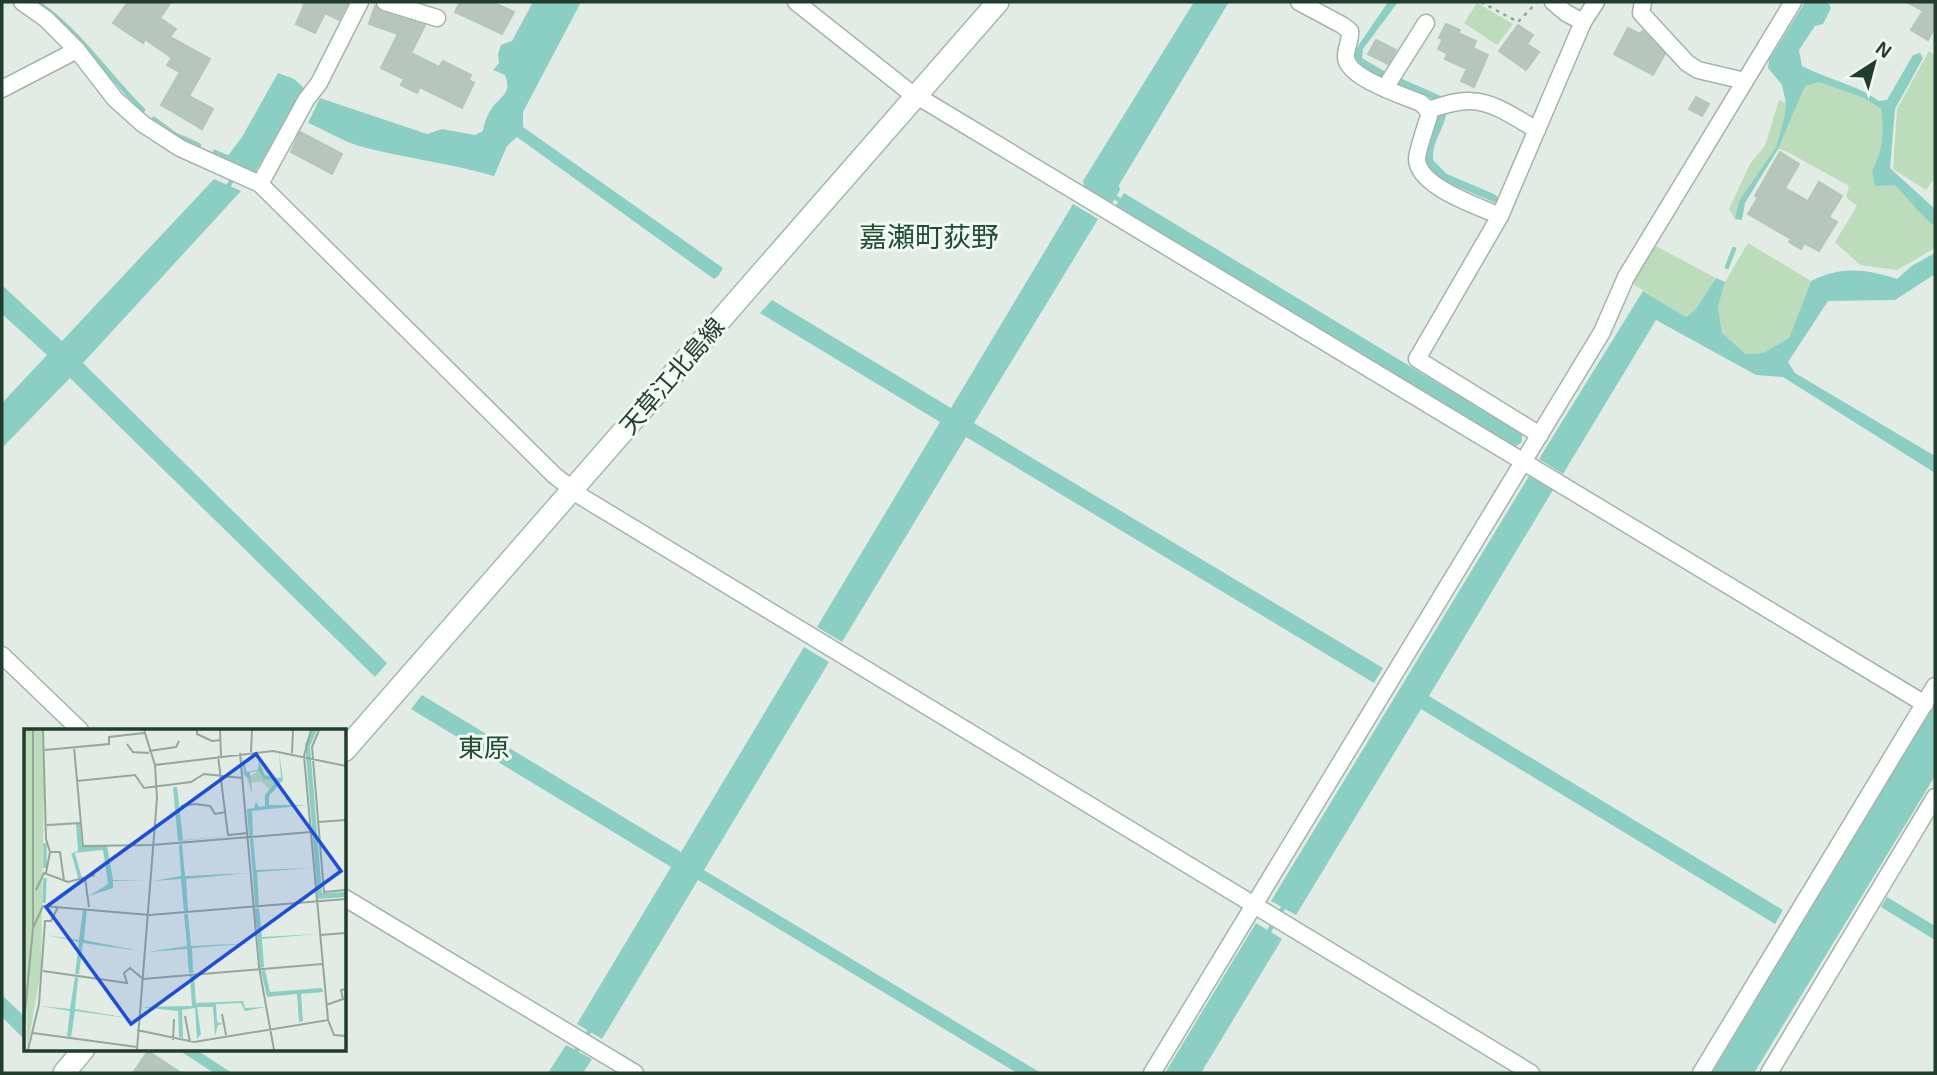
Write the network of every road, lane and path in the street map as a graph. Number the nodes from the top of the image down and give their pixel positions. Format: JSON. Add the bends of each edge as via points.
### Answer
{"nodes":[{"id":1,"x":22,"y":2,"type":"edge"},
{"id":2,"x":360,"y":2,"type":"edge"},
{"id":3,"x":385,"y":2,"type":"edge"},
{"id":4,"x":796,"y":2,"type":"edge"},
{"id":5,"x":998,"y":2,"type":"edge"},
{"id":6,"x":1299,"y":2,"type":"edge"},
{"id":7,"x":1481,"y":2,"type":"edge"},
{"id":8,"x":1537,"y":2,"type":"edge"},
{"id":9,"x":1553,"y":2,"type":"edge"},
{"id":10,"x":1596,"y":2,"type":"edge"},
{"id":11,"x":1643,"y":2,"type":"edge"},
{"id":12,"x":1793,"y":2,"type":"edge"},
{"id":13,"x":436,"y":18,"type":"dead end"},
{"id":14,"x":1583,"y":22,"type":"junction"},
{"id":15,"x":1426,"y":23,"type":"dead end"},
{"id":16,"x":77,"y":50,"type":"junction"},
{"id":17,"x":1745,"y":81,"type":"junction"},
{"id":18,"x":1385,"y":88,"type":"junction"},
{"id":19,"x":2,"y":89,"type":"edge"},
{"id":20,"x":916,"y":95,"type":"junction"},
{"id":21,"x":1438,"y":107,"type":"junction"},
{"id":22,"x":1537,"y":131,"type":"junction"},
{"id":23,"x":260,"y":184,"type":"junction"},
{"id":24,"x":1500,"y":216,"type":"junction"},
{"id":25,"x":1540,"y":435,"type":"junction"},
{"id":26,"x":1524,"y":461,"type":"junction"},
{"id":27,"x":572,"y":490,"type":"junction"},
{"id":28,"x":2,"y":655,"type":"edge"},
{"id":29,"x":1935,"y":686,"type":"edge"},
{"id":30,"x":1925,"y":704,"type":"junction"},
{"id":31,"x":79,"y":729,"type":"edge"},
{"id":32,"x":346,"y":749,"type":"edge"},
{"id":33,"x":1935,"y":797,"type":"edge"},
{"id":34,"x":346,"y":899,"type":"edge"},
{"id":35,"x":1254,"y":906,"type":"junction"},
{"id":36,"x":82,"y":1050,"type":"edge"},
{"id":37,"x":64,"y":1073,"type":"edge"},
{"id":38,"x":635,"y":1073,"type":"edge"},
{"id":39,"x":1152,"y":1073,"type":"edge"},
{"id":40,"x":1531,"y":1073,"type":"edge"},
{"id":41,"x":1700,"y":1073,"type":"edge"},
{"id":42,"x":1769,"y":1073,"type":"edge"}],
"edges":[{"from":1,"to":16,"type":"street"},
{"from":2,"to":23,"type":"street"},
{"from":3,"to":13,"type":"street"},
{"from":4,"to":20,"type":"street"},
{"from":5,"to":20,"type":"street","name":"天草江北島線"},
{"from":6,"to":18,"type":"street","via":[[1350,31],[1348,64],[1360,76]]},
{"from":7,"to":8,"type":"path","via":[[1518,22]]},
{"from":9,"to":14,"type":"street"},
{"from":10,"to":14,"type":"street"},
{"from":11,"to":17,"type":"street","via":[[1642,13],[1687,63]]},
{"from":12,"to":17,"type":"street"},
{"from":14,"to":22,"type":"street"},
{"from":15,"to":18,"type":"street"},
{"from":16,"to":19,"type":"street"},
{"from":16,"to":23,"type":"street","via":[[115,99],[143,124],[180,148]]},
{"from":17,"to":25,"type":"street","via":[[1626,277],[1602,332]]},
{"from":18,"to":21,"type":"street"},
{"from":20,"to":26,"type":"street"},
{"from":20,"to":27,"type":"street","name":"天草江北島線"},
{"from":21,"to":22,"type":"street","via":[[1472,101],[1497,108]]},
{"from":21,"to":24,"type":"street","via":[[1429,116],[1417,159],[1424,177]]},
{"from":22,"to":24,"type":"street"},
{"from":23,"to":27,"type":"street"},
{"from":24,"to":25,"type":"street","via":[[1417,359]]},
{"from":25,"to":26,"type":"street"},
{"from":26,"to":30,"type":"street"},
{"from":26,"to":35,"type":"street"},
{"from":27,"to":32,"type":"street","name":"天草江北島線"},
{"from":27,"to":35,"type":"street"},
{"from":28,"to":31,"type":"street"},
{"from":29,"to":30,"type":"street"},
{"from":30,"to":41,"type":"street"},
{"from":33,"to":42,"type":"street"},
{"from":34,"to":38,"type":"street"},
{"from":35,"to":39,"type":"street"},
{"from":35,"to":40,"type":"street"},
{"from":36,"to":37,"type":"street"}]}
